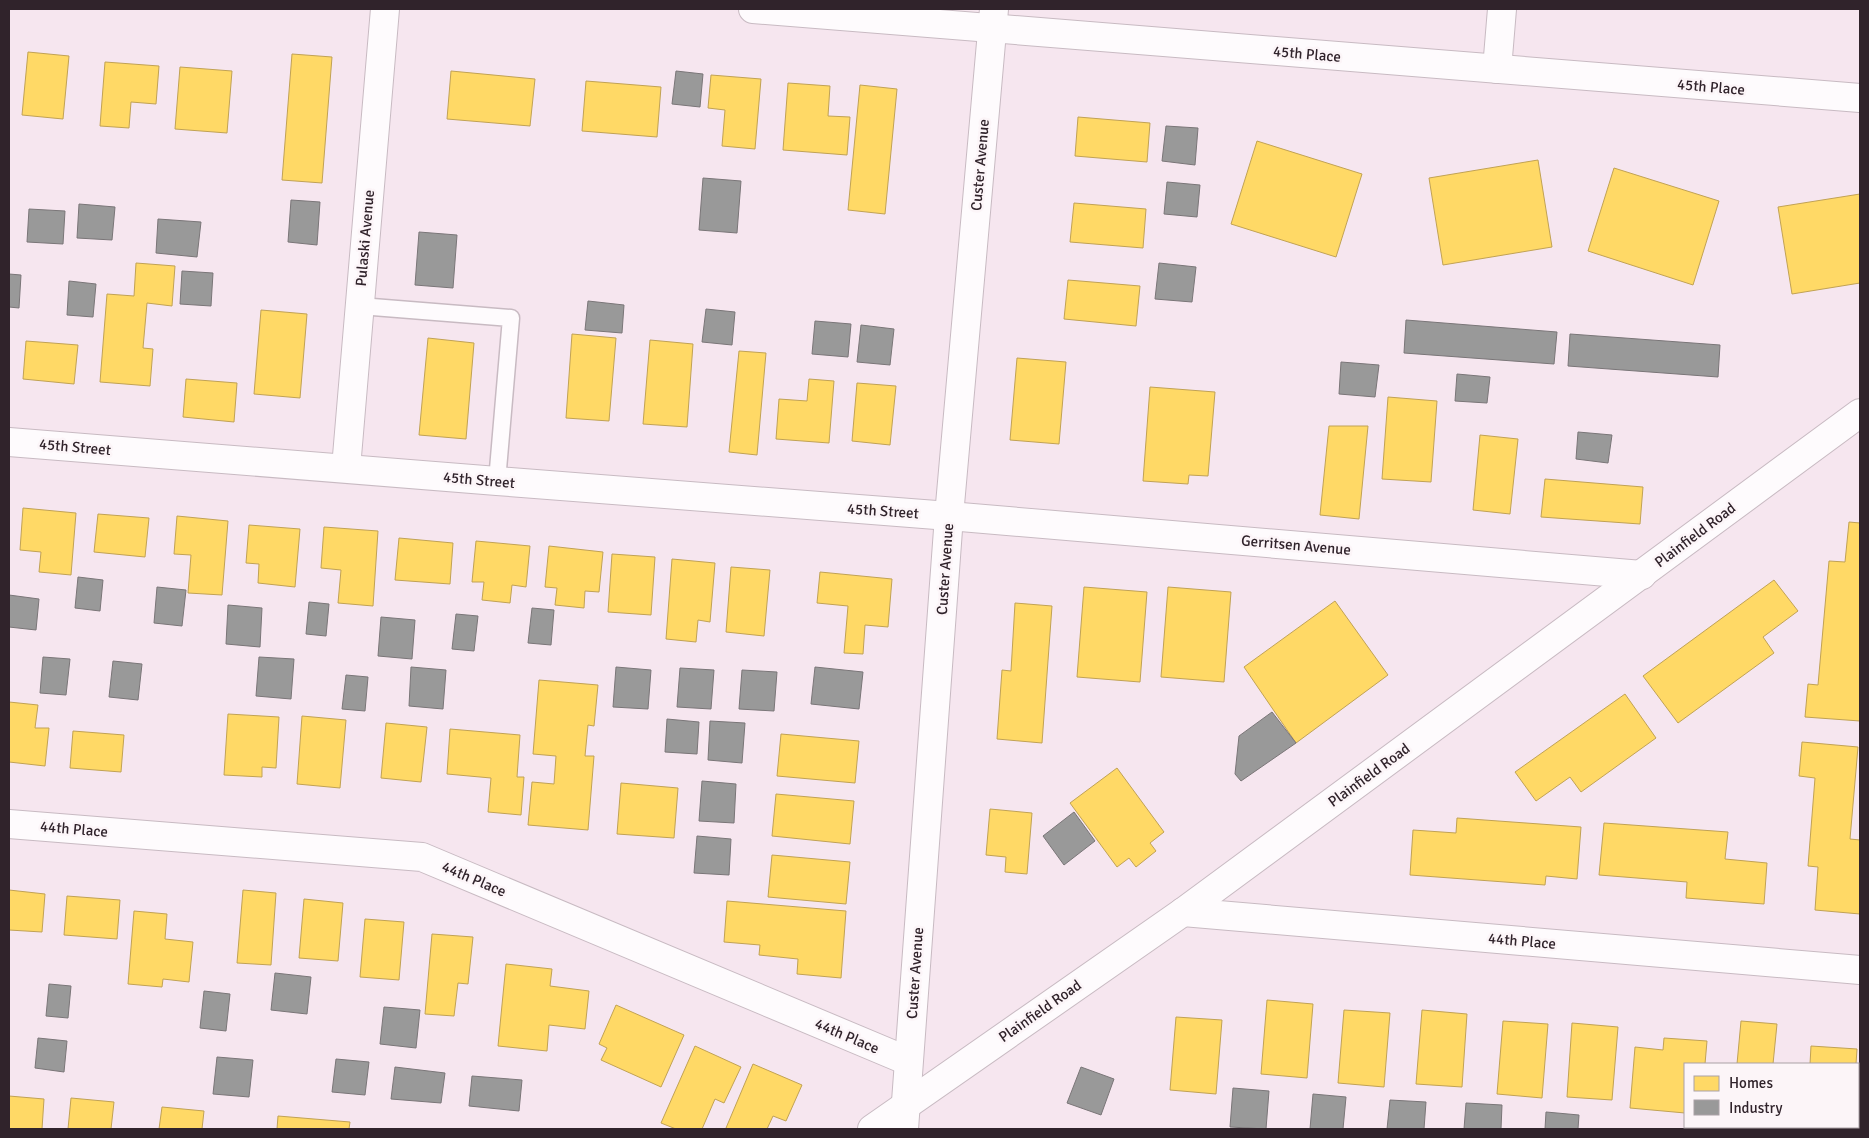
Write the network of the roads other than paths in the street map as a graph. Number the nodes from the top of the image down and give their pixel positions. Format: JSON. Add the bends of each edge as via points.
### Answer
{"nodes":[{"id":1,"x":385,"y":9,"type":"edge"},
{"id":2,"x":754,"y":9,"type":"edge"},
{"id":3,"x":1502,"y":9,"type":"edge"},
{"id":4,"x":993,"y":18,"type":"edge"},
{"id":5,"x":1497,"y":69,"type":"junction"},
{"id":6,"x":1860,"y":98,"type":"edge"},
{"id":7,"x":360,"y":306,"type":"junction"},
{"id":8,"x":1860,"y":412,"type":"edge"},
{"id":9,"x":9,"y":442,"type":"edge"},
{"id":10,"x":346,"y":468,"type":"junction"},
{"id":11,"x":497,"y":481,"type":"junction"},
{"id":12,"x":949,"y":516,"type":"junction"},
{"id":13,"x":1642,"y":574,"type":"junction"},
{"id":14,"x":9,"y":824,"type":"edge"},
{"id":15,"x":1183,"y":912,"type":"junction"},
{"id":16,"x":1860,"y":970,"type":"edge"},
{"id":17,"x":908,"y":1061,"type":"junction"},
{"id":18,"x":905,"y":1117,"type":"edge"},
{"id":19,"x":872,"y":1129,"type":"edge"}],
"edges":[{"from":1,"to":7,"type":"street","name":"Pulaski Avenue"},
{"from":2,"to":4,"type":"street","name":"45th Place"},
{"from":3,"to":5,"type":"street"},
{"from":4,"to":5,"type":"street","name":"45th Place"},
{"from":4,"to":12,"type":"street","name":"Custer Avenue"},
{"from":5,"to":6,"type":"street","name":"45th Place"},
{"from":7,"to":10,"type":"street","name":"Pulaski Avenue"},
{"from":7,"to":11,"type":"lane","via":[[512,318]]},
{"from":8,"to":13,"type":"street","name":"Plainfield Road"},
{"from":9,"to":10,"type":"street","name":"45th Street"},
{"from":10,"to":11,"type":"street","name":"45th Street"},
{"from":11,"to":12,"type":"street","name":"45th Street"},
{"from":12,"to":13,"type":"street","name":"Gerritsen Avenue"},
{"from":12,"to":17,"type":"street","name":"Custer Avenue"},
{"from":13,"to":15,"type":"street","name":"Plainfield Road"},
{"from":14,"to":17,"type":"street","name":"44th Place","via":[[422,857]]},
{"from":15,"to":16,"type":"street","name":"44th Place"},
{"from":15,"to":18,"type":"street","name":"Plainfield Road"},
{"from":17,"to":18,"type":"street","name":"Custer Avenue"},
{"from":18,"to":19,"type":"street","name":"Plainfield Road"}]}
